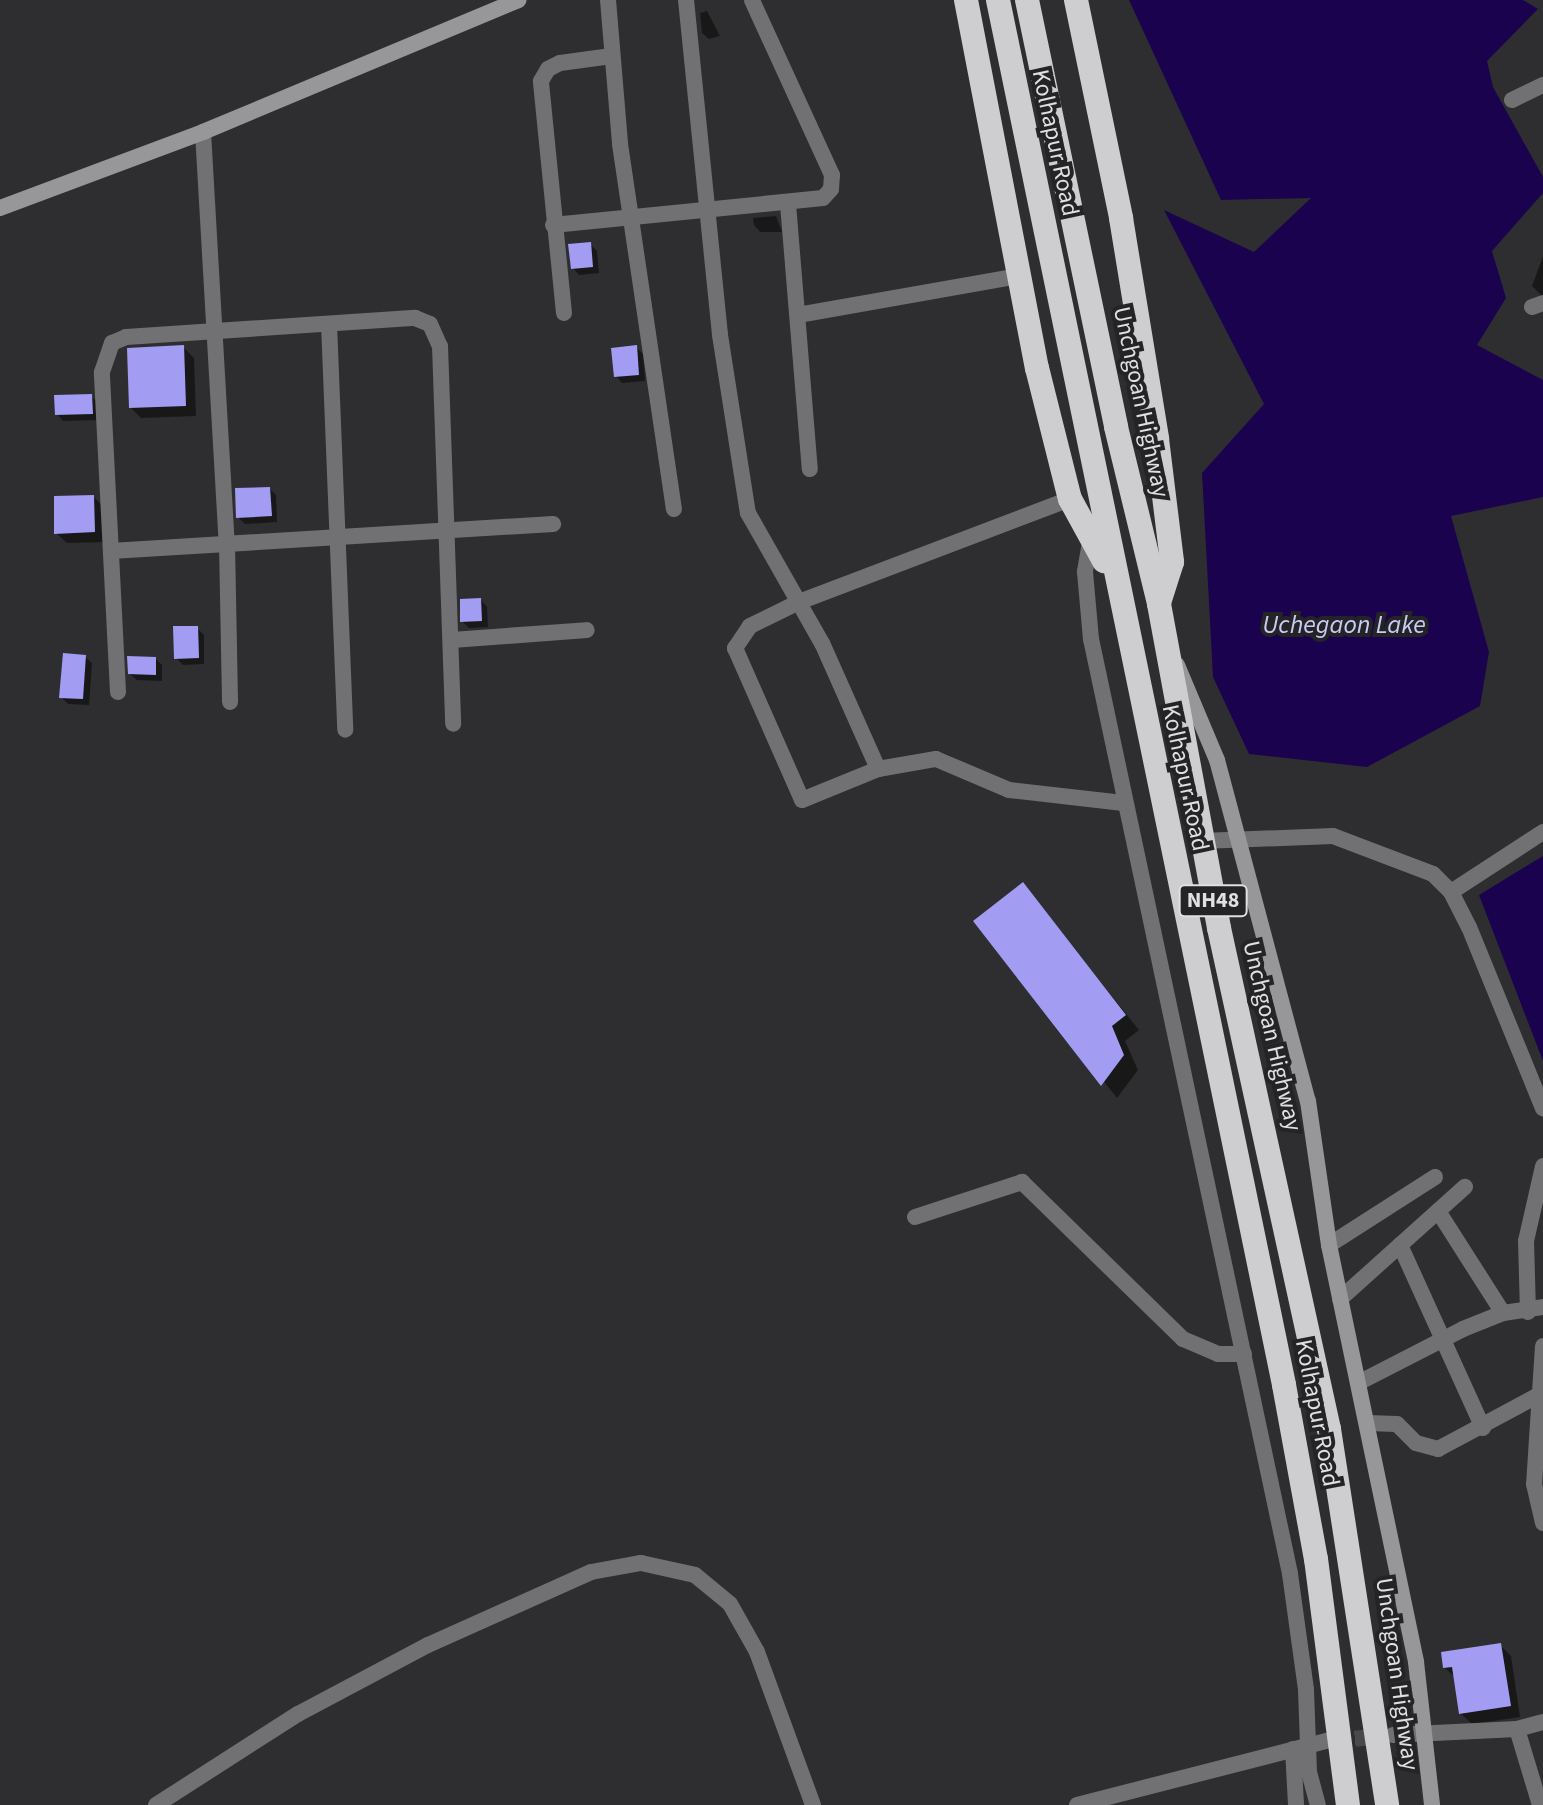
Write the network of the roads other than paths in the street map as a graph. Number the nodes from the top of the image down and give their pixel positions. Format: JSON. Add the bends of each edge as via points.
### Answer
{"nodes":[{"id":1,"x":518,"y":0,"type":"edge"},
{"id":2,"x":608,"y":0,"type":"edge"},
{"id":3,"x":686,"y":0,"type":"edge"},
{"id":4,"x":752,"y":0,"type":"edge"},
{"id":5,"x":966,"y":0,"type":"edge"},
{"id":6,"x":998,"y":0,"type":"edge"},
{"id":7,"x":1027,"y":0,"type":"edge"},
{"id":8,"x":1076,"y":0,"type":"edge"},
{"id":9,"x":612,"y":56,"type":"junction"},
{"id":10,"x":1543,"y":85,"type":"edge"},
{"id":11,"x":1512,"y":100,"type":"dead end"},
{"id":12,"x":203,"y":132,"type":"junction"},
{"id":13,"x":788,"y":204,"type":"junction"},
{"id":14,"x":0,"y":208,"type":"edge"},
{"id":15,"x":709,"y":209,"type":"junction"},
{"id":16,"x":631,"y":219,"type":"junction"},
{"id":17,"x":553,"y":225,"type":"junction"},
{"id":18,"x":1020,"y":276,"type":"junction"},
{"id":19,"x":564,"y":313,"type":"dead end"},
{"id":20,"x":798,"y":315,"type":"junction"},
{"id":21,"x":329,"y":324,"type":"junction"},
{"id":22,"x":215,"y":334,"type":"junction"},
{"id":23,"x":810,"y":469,"type":"dead end"},
{"id":24,"x":1070,"y":499,"type":"junction"},
{"id":25,"x":674,"y":509,"type":"dead end"},
{"id":26,"x":553,"y":524,"type":"dead end"},
{"id":27,"x":446,"y":527,"type":"junction"},
{"id":28,"x":338,"y":534,"type":"junction"},
{"id":29,"x":1091,"y":537,"type":"junction"},
{"id":30,"x":227,"y":544,"type":"junction"},
{"id":31,"x":111,"y":551,"type":"junction"},
{"id":32,"x":1116,"y":584,"type":"junction"},
{"id":33,"x":799,"y":602,"type":"junction"},
{"id":34,"x":1159,"y":604,"type":"junction"},
{"id":35,"x":587,"y":630,"type":"dead end"},
{"id":36,"x":452,"y":640,"type":"junction"},
{"id":37,"x":1166,"y":642,"type":"junction"},
{"id":38,"x":118,"y":692,"type":"dead end"},
{"id":39,"x":230,"y":702,"type":"dead end"},
{"id":40,"x":453,"y":724,"type":"dead end"},
{"id":41,"x":345,"y":730,"type":"dead end"},
{"id":42,"x":878,"y":769,"type":"junction"},
{"id":43,"x":1123,"y":803,"type":"junction"},
{"id":44,"x":1543,"y":832,"type":"edge"},
{"id":45,"x":1238,"y":839,"type":"junction"},
{"id":46,"x":1202,"y":841,"type":"junction"},
{"id":47,"x":1451,"y":892,"type":"junction"},
{"id":48,"x":1543,"y":1108,"type":"edge"},
{"id":49,"x":1543,"y":1166,"type":"edge"},
{"id":50,"x":1435,"y":1177,"type":"dead end"},
{"id":51,"x":1465,"y":1187,"type":"dead end"},
{"id":52,"x":1438,"y":1211,"type":"junction"},
{"id":53,"x":915,"y":1217,"type":"dead end"},
{"id":54,"x":1329,"y":1245,"type":"junction"},
{"id":55,"x":1400,"y":1245,"type":"junction"},
{"id":56,"x":1340,"y":1299,"type":"junction"},
{"id":57,"x":1536,"y":1310,"type":"edge"},
{"id":58,"x":1503,"y":1313,"type":"junction"},
{"id":59,"x":1440,"y":1339,"type":"junction"},
{"id":60,"x":1543,"y":1346,"type":"edge"},
{"id":61,"x":1244,"y":1354,"type":"junction"},
{"id":62,"x":1358,"y":1383,"type":"junction"},
{"id":63,"x":1537,"y":1396,"type":"junction"},
{"id":64,"x":1367,"y":1423,"type":"junction"},
{"id":65,"x":1483,"y":1428,"type":"junction"},
{"id":66,"x":1543,"y":1523,"type":"edge"},
{"id":67,"x":1543,"y":1722,"type":"edge"},
{"id":68,"x":1517,"y":1729,"type":"junction"},
{"id":69,"x":1393,"y":1735,"type":"tunnel mouth"},
{"id":70,"x":1422,"y":1735,"type":"junction"},
{"id":71,"x":1327,"y":1741,"type":"tunnel mouth"},
{"id":72,"x":1300,"y":1747,"type":"junction"},
{"id":73,"x":156,"y":1805,"type":"edge"},
{"id":74,"x":813,"y":1805,"type":"edge"},
{"id":75,"x":1077,"y":1805,"type":"edge"},
{"id":76,"x":1296,"y":1805,"type":"edge"},
{"id":77,"x":1318,"y":1805,"type":"edge"},
{"id":78,"x":1348,"y":1805,"type":"edge"},
{"id":79,"x":1387,"y":1805,"type":"edge"},
{"id":80,"x":1432,"y":1805,"type":"edge"},
{"id":81,"x":1540,"y":1805,"type":"edge"}],
"edges":[{"from":1,"to":12,"type":"street"},
{"from":2,"to":9,"type":"street"},
{"from":3,"to":15,"type":"street"},
{"from":4,"to":13,"type":"street","via":[[832,175],[831,189],[823,198]]},
{"from":5,"to":18,"type":"highway"},
{"from":6,"to":32,"type":"highway","name":"Kolhapur Road","number":"NH48"},
{"from":7,"to":34,"type":"highway","name":"Unchgoan Highway","number":"NH48","via":[[1116,427]]},
{"from":8,"to":34,"type":"highway","via":[[1157,439],[1172,562]]},
{"from":9,"to":16,"type":"street"},
{"from":9,"to":17,"type":"street","via":[[560,63],[541,81]]},
{"from":10,"to":11,"type":"street"},
{"from":12,"to":14,"type":"street"},
{"from":12,"to":22,"type":"street"},
{"from":13,"to":15,"type":"street"},
{"from":13,"to":20,"type":"street"},
{"from":15,"to":16,"type":"street"},
{"from":15,"to":33,"type":"street","via":[[720,335],[748,513]]},
{"from":16,"to":17,"type":"street"},
{"from":16,"to":25,"type":"street"},
{"from":17,"to":19,"type":"street"},
{"from":18,"to":20,"type":"street"},
{"from":18,"to":24,"type":"highway"},
{"from":20,"to":23,"type":"street"},
{"from":21,"to":22,"type":"street"},
{"from":21,"to":27,"type":"street","via":[[415,318],[430,324],[436,334]]},
{"from":21,"to":28,"type":"street"},
{"from":22,"to":30,"type":"street"},
{"from":22,"to":31,"type":"street","via":[[126,337],[112,343],[103,356]]},
{"from":24,"to":29,"type":"highway"},
{"from":24,"to":33,"type":"street"},
{"from":26,"to":27,"type":"street"},
{"from":27,"to":28,"type":"street"},
{"from":27,"to":36,"type":"street"},
{"from":28,"to":30,"type":"street"},
{"from":28,"to":41,"type":"street"},
{"from":29,"to":32,"type":"highway"},
{"from":29,"to":43,"type":"street","via":[[1085,572],[1091,639]]},
{"from":30,"to":31,"type":"street"},
{"from":30,"to":39,"type":"street"},
{"from":31,"to":38,"type":"street"},
{"from":32,"to":78,"type":"highway","name":"Kolhapur Road","number":"NH48","via":[[1286,1400],[1316,1559]]},
{"from":33,"to":42,"type":"street"},
{"from":33,"to":42,"type":"street","via":[[750,626],[735,648],[802,800]]},
{"from":34,"to":37,"type":"highway","name":"Unchgoan Highway","number":"NH48"},
{"from":35,"to":36,"type":"street"},
{"from":36,"to":40,"type":"street"},
{"from":37,"to":45,"type":"street","via":[[1217,760]]},
{"from":37,"to":46,"type":"highway","name":"Unchgoan Highway","number":"NH48"},
{"from":42,"to":43,"type":"street","via":[[936,759],[1009,790]]},
{"from":43,"to":61,"type":"street"},
{"from":44,"to":47,"type":"street"},
{"from":45,"to":46,"type":"street"},
{"from":45,"to":47,"type":"street","via":[[1333,836],[1433,874]]},
{"from":45,"to":54,"type":"street","via":[[1308,1101]]},
{"from":46,"to":79,"type":"highway","name":"Unchgoan Highway","number":"NH48","via":[[1329,1429]]},
{"from":47,"to":48,"type":"street"},
{"from":49,"to":57,"type":"street","via":[[1526,1241]]},
{"from":50,"to":54,"type":"street"},
{"from":51,"to":52,"type":"street"},
{"from":52,"to":55,"type":"street"},
{"from":52,"to":58,"type":"street"},
{"from":53,"to":61,"type":"street","via":[[1022,1182],[1183,1339],[1218,1354]]},
{"from":54,"to":56,"type":"street"},
{"from":55,"to":56,"type":"street"},
{"from":55,"to":59,"type":"street"},
{"from":56,"to":62,"type":"street"},
{"from":57,"to":58,"type":"street"},
{"from":58,"to":59,"type":"street"},
{"from":59,"to":62,"type":"street"},
{"from":59,"to":65,"type":"street"},
{"from":60,"to":63,"type":"street"},
{"from":61,"to":72,"type":"street","via":[[1290,1574],[1306,1690]]},
{"from":62,"to":64,"type":"street"},
{"from":63,"to":65,"type":"street"},
{"from":63,"to":66,"type":"street","via":[[1534,1484]]},
{"from":64,"to":65,"type":"street","via":[[1397,1424],[1416,1443],[1438,1449]]},
{"from":64,"to":70,"type":"street","via":[[1416,1662]]},
{"from":67,"to":68,"type":"street"},
{"from":68,"to":70,"type":"street"},
{"from":68,"to":81,"type":"street"},
{"from":69,"to":70,"type":"street"},
{"from":70,"to":80,"type":"street"},
{"from":71,"to":72,"type":"street"},
{"from":72,"to":75,"type":"street"},
{"from":72,"to":76,"type":"street"},
{"from":72,"to":77,"type":"street"},
{"from":73,"to":74,"type":"street","via":[[298,1714],[428,1645],[591,1572],[641,1563],[695,1575],[730,1604],[757,1652]]}]}
